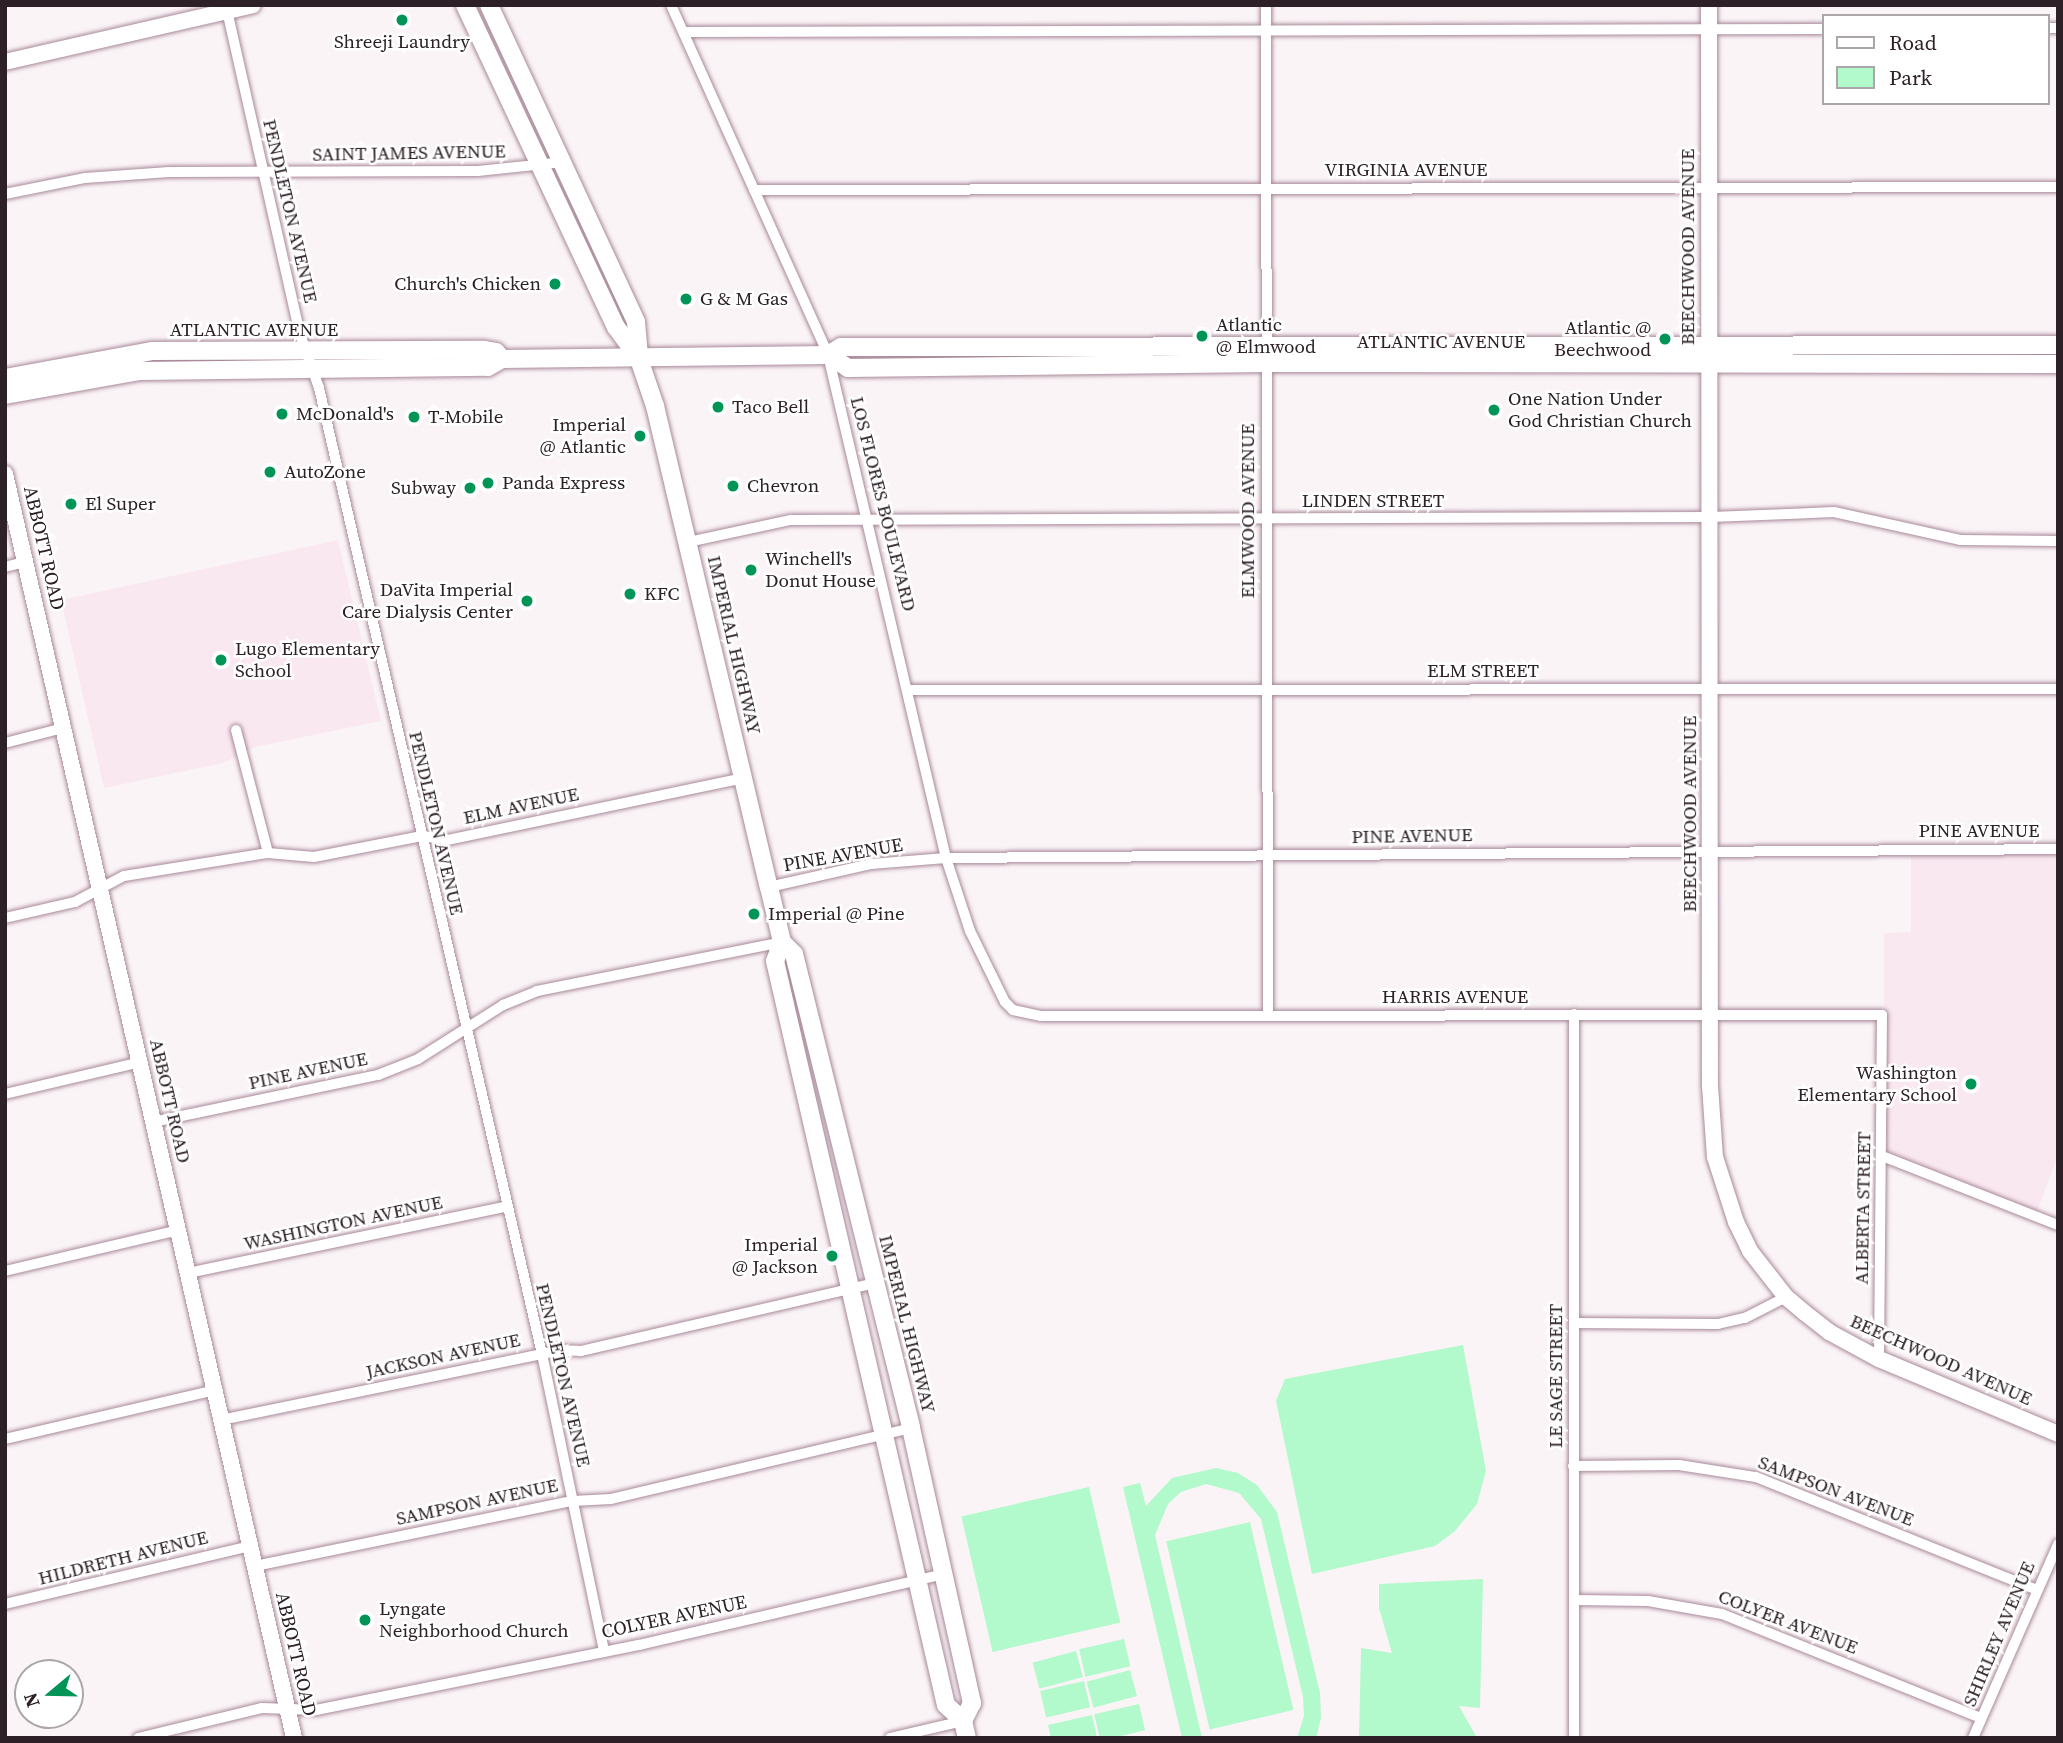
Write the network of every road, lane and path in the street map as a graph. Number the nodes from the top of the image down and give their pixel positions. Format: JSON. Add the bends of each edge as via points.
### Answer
{"nodes":[{"id":1,"x":253,"y":5,"type":"edge"},
{"id":2,"x":465,"y":5,"type":"edge"},
{"id":3,"x":489,"y":5,"type":"edge"},
{"id":4,"x":671,"y":5,"type":"edge"},
{"id":5,"x":1266,"y":5,"type":"edge"},
{"id":6,"x":1709,"y":5,"type":"edge"},
{"id":7,"x":226,"y":8,"type":"edge"},
{"id":8,"x":1709,"y":29,"type":"junction"},
{"id":9,"x":1822,"y":29,"type":"edge"},
{"id":10,"x":1266,"y":30,"type":"junction"},
{"id":11,"x":684,"y":32,"type":"junction"},
{"id":12,"x":5,"y":62,"type":"edge"},
{"id":13,"x":563,"y":162,"type":"junction"},
{"id":14,"x":540,"y":167,"type":"junction"},
{"id":15,"x":263,"y":173,"type":"junction"},
{"id":16,"x":1709,"y":187,"type":"junction"},
{"id":17,"x":2058,"y":187,"type":"edge"},
{"id":18,"x":1266,"y":188,"type":"junction"},
{"id":19,"x":754,"y":190,"type":"junction"},
{"id":20,"x":5,"y":194,"type":"edge"},
{"id":21,"x":2058,"y":345,"type":"edge"},
{"id":22,"x":1266,"y":354,"type":"junction"},
{"id":23,"x":828,"y":355,"type":"junction"},
{"id":24,"x":1709,"y":355,"type":"junction"},
{"id":25,"x":639,"y":359,"type":"junction"},
{"id":26,"x":310,"y":361,"type":"junction"},
{"id":27,"x":2058,"y":364,"type":"edge"},
{"id":28,"x":5,"y":378,"type":"edge"},
{"id":29,"x":5,"y":395,"type":"edge"},
{"id":30,"x":5,"y":474,"type":"edge"},
{"id":31,"x":1711,"y":517,"type":"junction"},
{"id":32,"x":869,"y":519,"type":"junction"},
{"id":33,"x":1266,"y":519,"type":"junction"},
{"id":34,"x":2058,"y":541,"type":"edge"},
{"id":35,"x":688,"y":542,"type":"junction"},
{"id":36,"x":25,"y":562,"type":"junction"},
{"id":37,"x":5,"y":567,"type":"edge"},
{"id":38,"x":1712,"y":687,"type":"junction"},
{"id":39,"x":2058,"y":689,"type":"edge"},
{"id":40,"x":909,"y":690,"type":"junction"},
{"id":41,"x":1266,"y":690,"type":"junction"},
{"id":42,"x":63,"y":728,"type":"junction"},
{"id":43,"x":236,"y":730,"type":"dead end"},
{"id":44,"x":5,"y":743,"type":"edge"},
{"id":45,"x":744,"y":778,"type":"junction"},
{"id":46,"x":422,"y":836,"type":"junction"},
{"id":47,"x":2058,"y":849,"type":"edge"},
{"id":48,"x":1711,"y":850,"type":"junction"},
{"id":49,"x":268,"y":853,"type":"junction"},
{"id":50,"x":1268,"y":856,"type":"junction"},
{"id":51,"x":946,"y":858,"type":"junction"},
{"id":52,"x":769,"y":887,"type":"junction"},
{"id":53,"x":100,"y":889,"type":"junction"},
{"id":54,"x":5,"y":918,"type":"edge"},
{"id":55,"x":782,"y":942,"type":"junction"},
{"id":56,"x":1574,"y":1014,"type":"junction"},
{"id":57,"x":1711,"y":1014,"type":"junction"},
{"id":58,"x":1028,"y":1015,"type":"joint"},
{"id":59,"x":1882,"y":1015,"type":"joint"},
{"id":60,"x":1268,"y":1016,"type":"junction"},
{"id":61,"x":465,"y":1030,"type":"junction"},
{"id":62,"x":140,"y":1062,"type":"junction"},
{"id":63,"x":5,"y":1094,"type":"edge"},
{"id":64,"x":153,"y":1122,"type":"junction"},
{"id":65,"x":1882,"y":1156,"type":"junction"},
{"id":66,"x":505,"y":1207,"type":"junction"},
{"id":67,"x":2058,"y":1225,"type":"edge"},
{"id":68,"x":178,"y":1230,"type":"junction"},
{"id":69,"x":5,"y":1271,"type":"edge"},
{"id":70,"x":188,"y":1273,"type":"junction"},
{"id":71,"x":875,"y":1283,"type":"junction"},
{"id":72,"x":851,"y":1289,"type":"junction"},
{"id":73,"x":1786,"y":1297,"type":"junction"},
{"id":74,"x":1574,"y":1323,"type":"junction"},
{"id":75,"x":542,"y":1353,"type":"junction"},
{"id":76,"x":1879,"y":1359,"type":"junction"},
{"id":77,"x":215,"y":1390,"type":"junction"},
{"id":78,"x":221,"y":1420,"type":"junction"},
{"id":79,"x":911,"y":1429,"type":"junction"},
{"id":80,"x":884,"y":1432,"type":"junction"},
{"id":81,"x":2058,"y":1434,"type":"edge"},
{"id":82,"x":5,"y":1439,"type":"edge"},
{"id":83,"x":1573,"y":1466,"type":"junction"},
{"id":84,"x":573,"y":1501,"type":"junction"},
{"id":85,"x":2058,"y":1544,"type":"edge"},
{"id":86,"x":250,"y":1546,"type":"junction"},
{"id":87,"x":255,"y":1566,"type":"junction"},
{"id":88,"x":943,"y":1574,"type":"junction"},
{"id":89,"x":918,"y":1580,"type":"junction"},
{"id":90,"x":2035,"y":1589,"type":"junction"},
{"id":91,"x":1574,"y":1601,"type":"junction"},
{"id":92,"x":5,"y":1604,"type":"edge"},
{"id":93,"x":604,"y":1650,"type":"junction"},
{"id":94,"x":288,"y":1710,"type":"junction"},
{"id":95,"x":1981,"y":1718,"type":"junction"},
{"id":96,"x":965,"y":1730,"type":"edge"},
{"id":97,"x":138,"y":1738,"type":"edge"},
{"id":98,"x":294,"y":1738,"type":"edge"},
{"id":99,"x":890,"y":1738,"type":"edge"},
{"id":100,"x":1574,"y":1738,"type":"edge"},
{"id":101,"x":1973,"y":1738,"type":"edge"}],
"edges":[{"from":1,"to":7,"type":"street"},
{"from":2,"to":14,"type":"main road","name":"IMPERIAL HIGHWAY"},
{"from":3,"to":13,"type":"main road","name":"IMPERIAL HIGHWAY"},
{"from":4,"to":11,"type":"street","name":"LOS FLORES BOULEVARD"},
{"from":5,"to":10,"type":"street","name":"ELMWOOD AVENUE"},
{"from":6,"to":8,"type":"street","name":"BEECHWOOD AVENUE"},
{"from":7,"to":12,"type":"street"},
{"from":7,"to":15,"type":"street","name":"PENDLETON AVENUE"},
{"from":8,"to":9,"type":"street"},
{"from":8,"to":10,"type":"street"},
{"from":8,"to":16,"type":"street","name":"BEECHWOOD AVENUE"},
{"from":10,"to":11,"type":"street"},
{"from":10,"to":18,"type":"street","name":"ELMWOOD AVENUE"},
{"from":11,"to":19,"type":"street","name":"LOS FLORES BOULEVARD"},
{"from":13,"to":14,"type":"street","name":"SAINT JAMES AVENUE"},
{"from":13,"to":25,"type":"main road","name":"IMPERIAL HIGHWAY","via":[[636,322]]},
{"from":14,"to":15,"type":"street","name":"SAINT JAMES AVENUE"},
{"from":14,"to":25,"type":"main road","name":"IMPERIAL HIGHWAY","via":[[616,327]]},
{"from":15,"to":20,"type":"street","name":"SAINT JAMES AVENUE","via":[[169,172],[85,178]]},
{"from":15,"to":26,"type":"street","name":"PENDLETON AVENUE"},
{"from":16,"to":17,"type":"street","name":"VIRGINIA AVENUE"},
{"from":16,"to":18,"type":"street","name":"VIRGINIA AVENUE"},
{"from":16,"to":24,"type":"street","name":"BEECHWOOD AVENUE"},
{"from":18,"to":19,"type":"street","name":"VIRGINIA AVENUE"},
{"from":18,"to":22,"type":"street","name":"ELMWOOD AVENUE"},
{"from":19,"to":23,"type":"street","name":"LOS FLORES BOULEVARD"},
{"from":21,"to":24,"type":"main road","name":"ATLANTIC AVENUE"},
{"from":22,"to":23,"type":"main road","name":"ATLANTIC AVENUE","via":[[848,368]]},
{"from":22,"to":24,"type":"main road","name":"ATLANTIC AVENUE"},
{"from":22,"to":33,"type":"street","name":"ELMWOOD AVENUE"},
{"from":23,"to":25,"type":"main road","name":"ATLANTIC AVENUE"},
{"from":23,"to":32,"type":"street","name":"LOS FLORES BOULEVARD"},
{"from":24,"to":27,"type":"main road","name":"ATLANTIC AVENUE"},
{"from":24,"to":31,"type":"street","name":"BEECHWOOD AVENUE"},
{"from":25,"to":26,"type":"main road","name":"ATLANTIC AVENUE","via":[[502,359],[496,352],[484,351]]},
{"from":25,"to":35,"type":"main road","name":"IMPERIAL HIGHWAY"},
{"from":26,"to":28,"type":"main road","name":"ATLANTIC AVENUE","via":[[152,351]]},
{"from":26,"to":29,"type":"main road","name":"ATLANTIC AVENUE","via":[[140,371]]},
{"from":26,"to":46,"type":"street","name":"PENDLETON AVENUE"},
{"from":30,"to":36,"type":"street","name":"ABBOTT ROAD"},
{"from":31,"to":33,"type":"street","name":"LINDEN STREET"},
{"from":31,"to":34,"type":"street","name":"LINDEN STREET","via":[[1834,512],[1961,540]]},
{"from":31,"to":38,"type":"street","name":"BEECHWOOD AVENUE"},
{"from":32,"to":33,"type":"street","name":"LINDEN STREET"},
{"from":32,"to":35,"type":"street","name":"LINDEN STREET","via":[[790,520]]},
{"from":32,"to":40,"type":"street","name":"LOS FLORES BOULEVARD"},
{"from":33,"to":41,"type":"street","name":"ELMWOOD AVENUE"},
{"from":35,"to":45,"type":"main road","name":"IMPERIAL HIGHWAY"},
{"from":36,"to":37,"type":"street"},
{"from":36,"to":42,"type":"street","name":"ABBOTT ROAD"},
{"from":38,"to":39,"type":"street","name":"ELM STREET"},
{"from":38,"to":41,"type":"street","name":"ELM STREET"},
{"from":38,"to":48,"type":"street","name":"BEECHWOOD AVENUE"},
{"from":40,"to":41,"type":"street","name":"ELM STREET"},
{"from":40,"to":51,"type":"street","name":"LOS FLORES BOULEVARD"},
{"from":41,"to":50,"type":"street","name":"ELMWOOD AVENUE"},
{"from":42,"to":44,"type":"street"},
{"from":42,"to":53,"type":"street","name":"ABBOTT ROAD"},
{"from":43,"to":49,"type":"street"},
{"from":45,"to":46,"type":"street","name":"ELM AVENUE","via":[[447,839]]},
{"from":45,"to":52,"type":"main road","name":"IMPERIAL HIGHWAY"},
{"from":46,"to":49,"type":"street","name":"ELM AVENUE","via":[[314,857]]},
{"from":46,"to":61,"type":"street","name":"PENDLETON AVENUE"},
{"from":47,"to":48,"type":"street","name":"PINE AVENUE"},
{"from":48,"to":50,"type":"street","name":"PINE AVENUE"},
{"from":48,"to":57,"type":"street","name":"BEECHWOOD AVENUE"},
{"from":49,"to":53,"type":"street","name":"ELM AVENUE","via":[[124,876]]},
{"from":50,"to":51,"type":"street","name":"PINE AVENUE"},
{"from":50,"to":60,"type":"street","name":"ELMWOOD AVENUE"},
{"from":51,"to":52,"type":"street","name":"PINE AVENUE","via":[[872,864]]},
{"from":51,"to":58,"type":"street","name":"LOS FLORES BOULEVARD","via":[[970,931],[999,992],[1013,1010]]},
{"from":52,"to":55,"type":"main road","name":"IMPERIAL HIGHWAY"},
{"from":53,"to":54,"type":"street","name":"ELM AVENUE","via":[[75,902]]},
{"from":53,"to":62,"type":"street","name":"ABBOTT ROAD"},
{"from":55,"to":61,"type":"street","name":"PINE AVENUE","via":[[537,990]]},
{"from":55,"to":71,"type":"main road","name":"IMPERIAL HIGHWAY","via":[[794,954]]},
{"from":55,"to":72,"type":"main road","name":"IMPERIAL HIGHWAY","via":[[775,961]]},
{"from":56,"to":57,"type":"street","name":"HARRIS AVENUE"},
{"from":56,"to":60,"type":"street","name":"HARRIS AVENUE"},
{"from":56,"to":74,"type":"street","name":"LE SAGE STREET"},
{"from":57,"to":59,"type":"street","name":"HARRIS AVENUE"},
{"from":57,"to":73,"type":"street","name":"BEECHWOOD AVENUE","via":[[1711,1125],[1721,1178],[1751,1251]]},
{"from":58,"to":60,"type":"street","name":"HARRIS AVENUE"},
{"from":59,"to":65,"type":"street","name":"ALBERTA STREET"},
{"from":61,"to":64,"type":"street","name":"PINE AVENUE","via":[[418,1059],[378,1075]]},
{"from":61,"to":66,"type":"street","name":"PENDLETON AVENUE"},
{"from":62,"to":63,"type":"street"},
{"from":62,"to":64,"type":"street","name":"ABBOTT ROAD"},
{"from":64,"to":68,"type":"street","name":"ABBOTT ROAD"},
{"from":65,"to":67,"type":"street"},
{"from":65,"to":76,"type":"street","name":"ALBERTA STREET"},
{"from":66,"to":70,"type":"street","name":"WASHINGTON AVENUE"},
{"from":66,"to":75,"type":"street","name":"PENDLETON AVENUE"},
{"from":68,"to":69,"type":"street"},
{"from":68,"to":70,"type":"street","name":"ABBOTT ROAD"},
{"from":70,"to":77,"type":"street","name":"ABBOTT ROAD"},
{"from":71,"to":72,"type":"street","name":"JACKSON AVENUE"},
{"from":71,"to":79,"type":"main road","name":"IMPERIAL HIGHWAY"},
{"from":72,"to":75,"type":"street","name":"JACKSON AVENUE","via":[[581,1351]]},
{"from":72,"to":80,"type":"main road","name":"IMPERIAL HIGHWAY"},
{"from":73,"to":74,"type":"street","via":[[1745,1318],[1718,1324]]},
{"from":73,"to":76,"type":"street","name":"BEECHWOOD AVENUE","via":[[1829,1332]]},
{"from":74,"to":83,"type":"street","name":"LE SAGE STREET"},
{"from":75,"to":78,"type":"street","name":"JACKSON AVENUE"},
{"from":75,"to":84,"type":"street","name":"PENDLETON AVENUE"},
{"from":76,"to":81,"type":"street","name":"BEECHWOOD AVENUE"},
{"from":77,"to":78,"type":"street","name":"ABBOTT ROAD"},
{"from":77,"to":82,"type":"street"},
{"from":78,"to":86,"type":"street","name":"ABBOTT ROAD"},
{"from":79,"to":80,"type":"street","name":"SAMPSON AVENUE"},
{"from":79,"to":88,"type":"main road","name":"IMPERIAL HIGHWAY"},
{"from":80,"to":84,"type":"street","name":"SAMPSON AVENUE","via":[[611,1499]]},
{"from":80,"to":89,"type":"main road","name":"IMPERIAL HIGHWAY"},
{"from":83,"to":90,"type":"street","name":"SAMPSON AVENUE","via":[[1679,1465],[1745,1474]]},
{"from":83,"to":91,"type":"street","name":"LE SAGE STREET"},
{"from":84,"to":87,"type":"street","name":"SAMPSON AVENUE"},
{"from":84,"to":93,"type":"street","name":"PENDLETON AVENUE"},
{"from":85,"to":90,"type":"street","name":"SHIRLEY AVENUE"},
{"from":86,"to":87,"type":"street","name":"ABBOTT ROAD"},
{"from":86,"to":92,"type":"street","name":"HILDRETH AVENUE"},
{"from":87,"to":94,"type":"street","name":"ABBOTT ROAD"},
{"from":88,"to":89,"type":"street","name":"COLYER AVENUE"},
{"from":88,"to":96,"type":"main road","name":"IMPERIAL HIGHWAY","via":[[972,1703]]},
{"from":89,"to":93,"type":"street","name":"COLYER AVENUE"},
{"from":89,"to":96,"type":"main road","name":"IMPERIAL HIGHWAY","via":[[946,1705]]},
{"from":90,"to":95,"type":"street","name":"SHIRLEY AVENUE"},
{"from":91,"to":95,"type":"street","name":"COLYER AVENUE","via":[[1648,1601],[1722,1614]]},
{"from":91,"to":100,"type":"street","name":"LE SAGE STREET"},
{"from":93,"to":94,"type":"street","name":"COLYER AVENUE","via":[[316,1710]]},
{"from":94,"to":97,"type":"street","name":"COLYER AVENUE","via":[[262,1708]]},
{"from":94,"to":98,"type":"street","name":"ABBOTT ROAD"},
{"from":95,"to":101,"type":"street","name":"SHIRLEY AVENUE"},
{"from":96,"to":99,"type":"street"}]}
